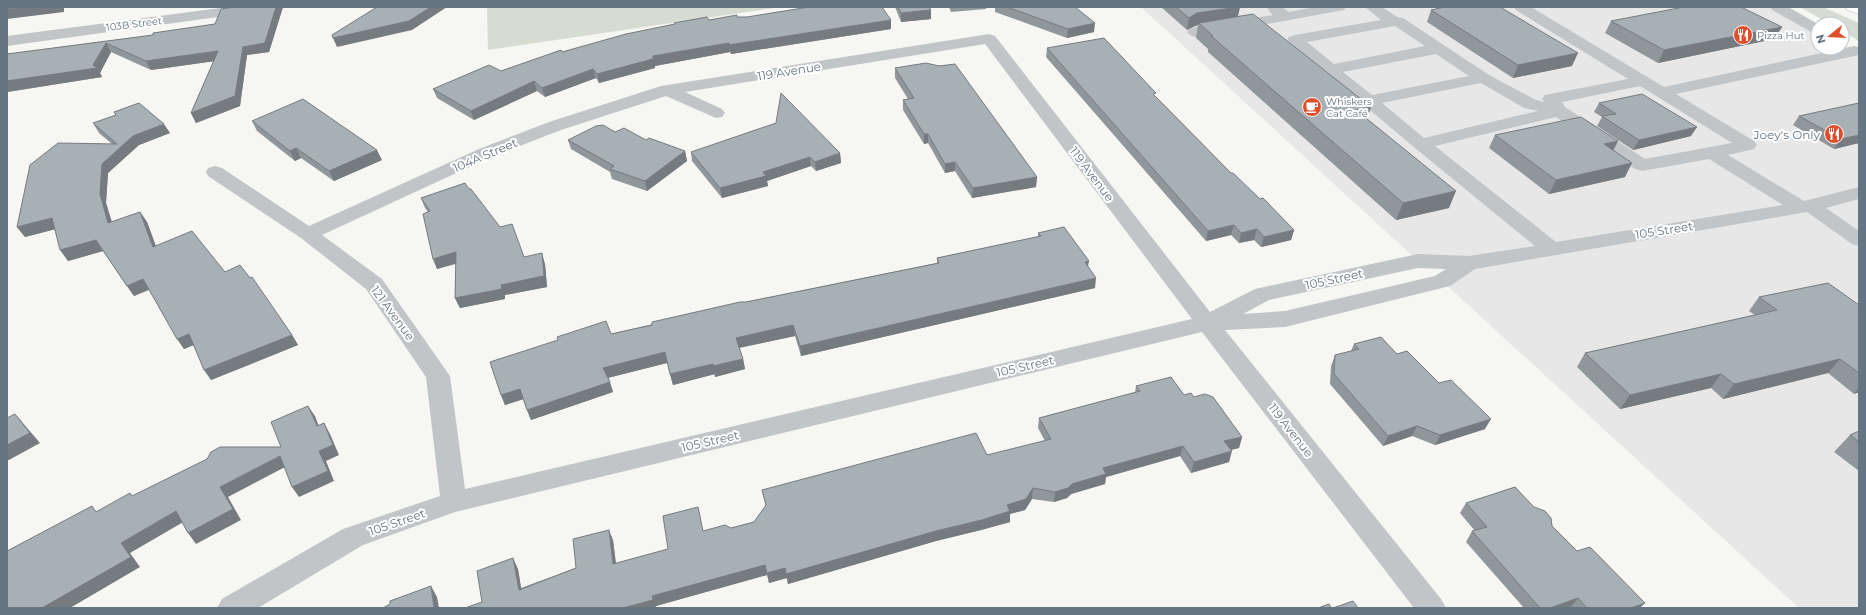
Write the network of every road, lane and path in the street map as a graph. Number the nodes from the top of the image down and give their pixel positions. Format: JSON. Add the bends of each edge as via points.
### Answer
{"nodes":[{"id":1,"x":262,"y":7,"type":"edge"},
{"id":2,"x":1273,"y":7,"type":"edge"},
{"id":3,"x":1339,"y":7,"type":"edge"},
{"id":4,"x":1372,"y":7,"type":"edge"},
{"id":5,"x":1521,"y":7,"type":"edge"},
{"id":6,"x":1777,"y":7,"type":"edge"},
{"id":7,"x":1852,"y":7,"type":"edge"},
{"id":8,"x":1859,"y":10,"type":"edge"},
{"id":9,"x":169,"y":14,"type":"edge"},
{"id":10,"x":1286,"y":16,"type":"junction"},
{"id":11,"x":1393,"y":22,"type":"junction"},
{"id":12,"x":1810,"y":26,"type":"edge"},
{"id":13,"x":1195,"y":32,"type":"edge"},
{"id":14,"x":7,"y":41,"type":"edge"},
{"id":15,"x":1440,"y":48,"type":"junction"},
{"id":16,"x":1852,"y":50,"type":"edge"},
{"id":17,"x":1331,"y":69,"type":"junction"},
{"id":18,"x":1483,"y":78,"type":"junction"},
{"id":19,"x":1643,"y":81,"type":"junction"},
{"id":20,"x":667,"y":90,"type":"junction"},
{"id":21,"x":1662,"y":92,"type":"junction"},
{"id":22,"x":1369,"y":101,"type":"junction"},
{"id":23,"x":1559,"y":111,"type":"junction"},
{"id":24,"x":716,"y":113,"type":"dead end"},
{"id":25,"x":1422,"y":144,"type":"junction"},
{"id":26,"x":1712,"y":153,"type":"junction"},
{"id":27,"x":215,"y":172,"type":"dead end"},
{"id":28,"x":1859,"y":193,"type":"edge"},
{"id":29,"x":1806,"y":207,"type":"junction"},
{"id":30,"x":308,"y":234,"type":"junction"},
{"id":31,"x":1859,"y":240,"type":"edge"},
{"id":32,"x":1552,"y":249,"type":"junction"},
{"id":33,"x":1469,"y":263,"type":"junction"},
{"id":34,"x":1206,"y":323,"type":"junction"},
{"id":35,"x":454,"y":502,"type":"junction"},
{"id":36,"x":232,"y":608,"type":"edge"},
{"id":37,"x":1431,"y":608,"type":"edge"}],
"edges":[{"from":1,"to":9,"type":"street","name":"103B Street"},
{"from":2,"to":10,"type":"street"},
{"from":3,"to":10,"type":"street"},
{"from":4,"to":11,"type":"street"},
{"from":5,"to":19,"type":"street"},
{"from":6,"to":12,"type":"street"},
{"from":7,"to":8,"type":"main road"},
{"from":9,"to":14,"type":"street","name":"103B Street"},
{"from":10,"to":13,"type":"street"},
{"from":11,"to":15,"type":"street","via":[[1398,20]]},
{"from":11,"to":17,"type":"street","via":[[1295,40]]},
{"from":15,"to":17,"type":"street"},
{"from":15,"to":18,"type":"street"},
{"from":16,"to":21,"type":"street"},
{"from":17,"to":22,"type":"street"},
{"from":18,"to":22,"type":"street"},
{"from":18,"to":23,"type":"street","via":[[1530,104]]},
{"from":19,"to":21,"type":"street"},
{"from":19,"to":23,"type":"street","via":[[1551,99]]},
{"from":20,"to":24,"type":"street"},
{"from":20,"to":30,"type":"street","name":"104A Street","via":[[555,126],[485,153]]},
{"from":20,"to":34,"type":"street","name":"119 Avenue","via":[[989,40]]},
{"from":21,"to":26,"type":"street","via":[[1748,145]]},
{"from":22,"to":25,"type":"street"},
{"from":23,"to":25,"type":"street"},
{"from":23,"to":26,"type":"street","via":[[1642,165]]},
{"from":25,"to":32,"type":"street"},
{"from":26,"to":29,"type":"street"},
{"from":27,"to":30,"type":"street","name":"121 Avenue"},
{"from":28,"to":29,"type":"street","name":"105 Street"},
{"from":29,"to":31,"type":"street"},
{"from":29,"to":32,"type":"street","name":"105 Street"},
{"from":30,"to":35,"type":"street","name":"121 Avenue","via":[[374,284],[438,376]]},
{"from":32,"to":33,"type":"street","name":"105 Street"},
{"from":33,"to":34,"type":"street","name":"105 Street","via":[[1442,281],[1285,319]]},
{"from":33,"to":34,"type":"street","name":"105 Street","via":[[1418,261],[1262,294]]},
{"from":34,"to":35,"type":"street","name":"105 Street"},
{"from":34,"to":37,"type":"street","name":"119 Avenue"},
{"from":35,"to":36,"type":"street","name":"105 Street","via":[[353,537]]}]}
